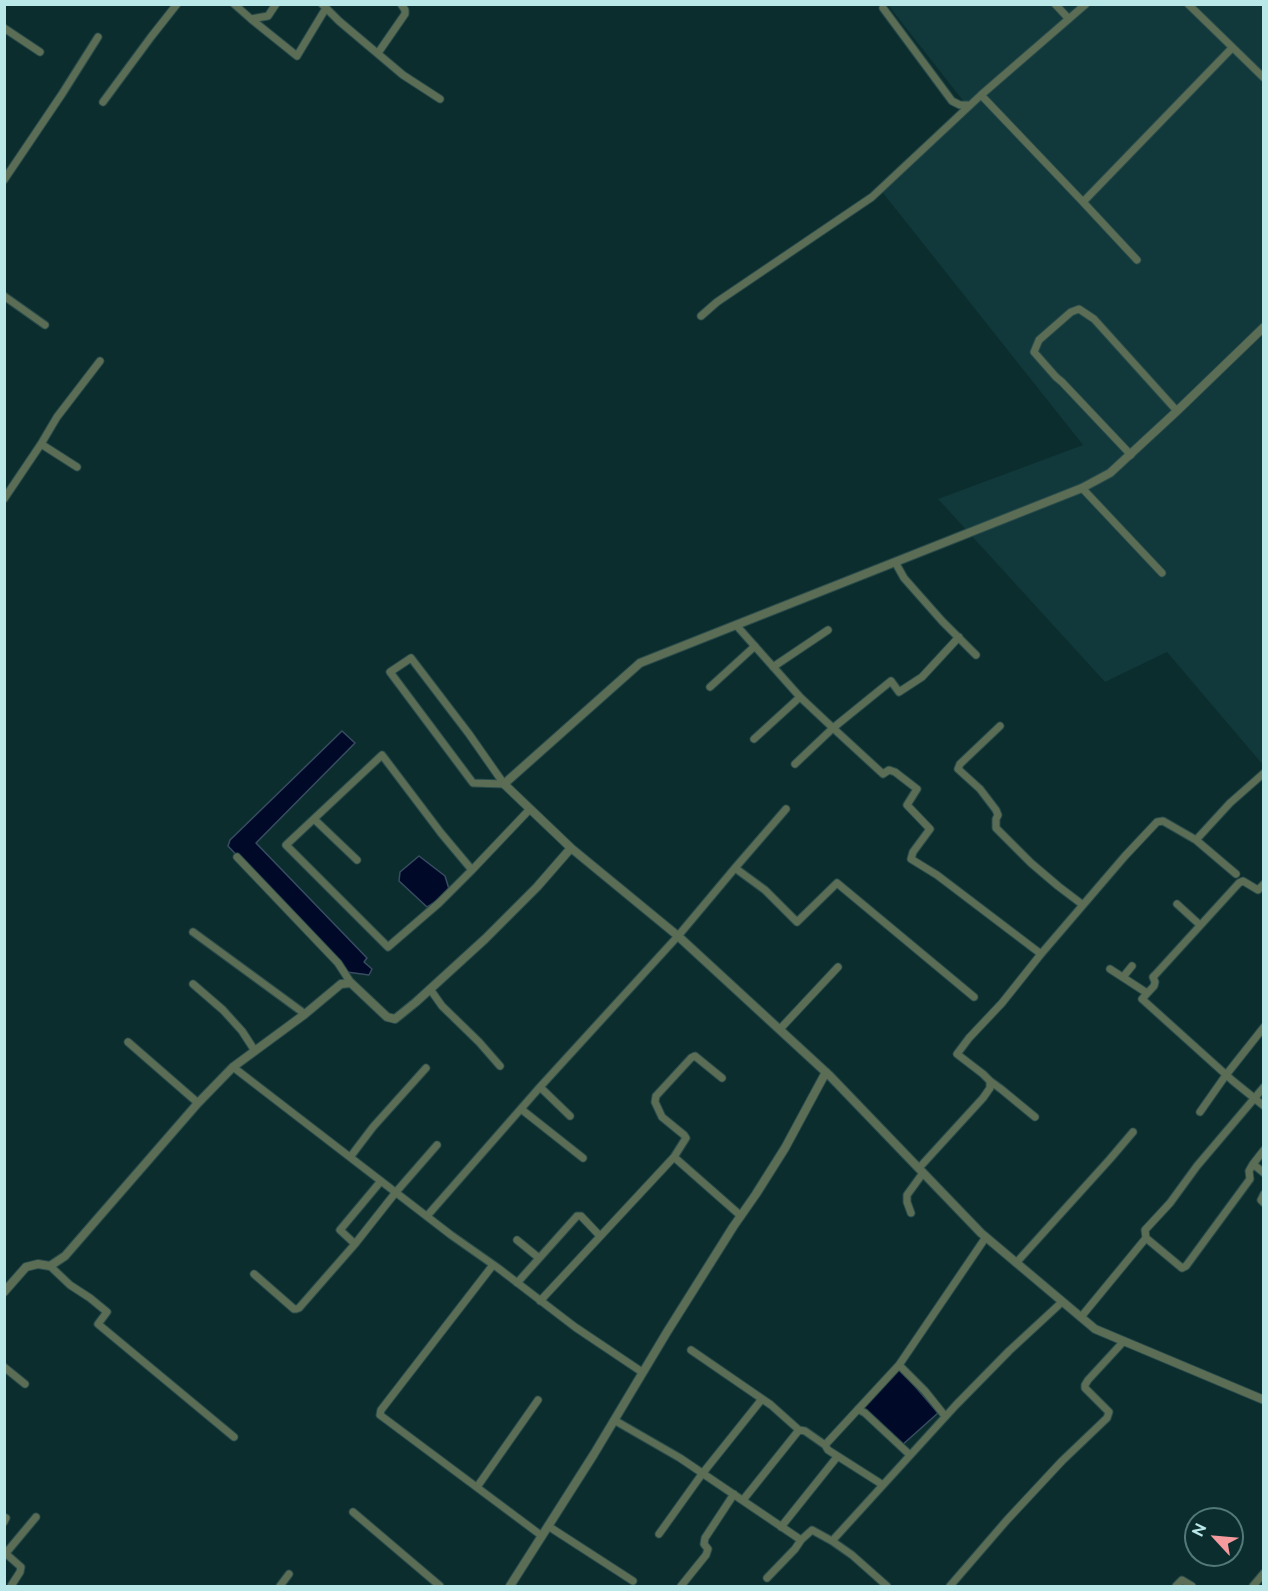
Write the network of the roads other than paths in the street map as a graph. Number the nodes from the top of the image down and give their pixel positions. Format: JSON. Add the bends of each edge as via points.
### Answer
{"nodes":[{"id":1,"x":177,"y":4,"type":"edge"},
{"id":2,"x":234,"y":4,"type":"edge"},
{"id":3,"x":276,"y":4,"type":"edge"},
{"id":4,"x":401,"y":4,"type":"edge"},
{"id":5,"x":1055,"y":4,"type":"edge"},
{"id":6,"x":1086,"y":4,"type":"edge"},
{"id":7,"x":1188,"y":4,"type":"edge"},
{"id":8,"x":324,"y":6,"type":"edge"},
{"id":9,"x":883,"y":8,"type":"dead end"},
{"id":10,"x":251,"y":19,"type":"junction"},
{"id":11,"x":1069,"y":19,"type":"junction"},
{"id":12,"x":4,"y":28,"type":"edge"},
{"id":13,"x":98,"y":37,"type":"dead end"},
{"id":14,"x":1232,"y":48,"type":"junction"},
{"id":15,"x":40,"y":52,"type":"dead end"},
{"id":16,"x":378,"y":53,"type":"junction"},
{"id":17,"x":1262,"y":73,"type":"edge"},
{"id":18,"x":981,"y":96,"type":"junction"},
{"id":19,"x":440,"y":99,"type":"dead end"},
{"id":20,"x":103,"y":102,"type":"dead end"},
{"id":21,"x":970,"y":105,"type":"junction"},
{"id":22,"x":4,"y":180,"type":"edge"},
{"id":23,"x":1083,"y":202,"type":"junction"},
{"id":24,"x":1137,"y":260,"type":"dead end"},
{"id":25,"x":4,"y":296,"type":"edge"},
{"id":26,"x":701,"y":316,"type":"dead end"},
{"id":27,"x":45,"y":325,"type":"dead end"},
{"id":28,"x":1263,"y":327,"type":"edge"},
{"id":29,"x":100,"y":361,"type":"dead end"},
{"id":30,"x":1177,"y":411,"type":"junction"},
{"id":31,"x":41,"y":444,"type":"junction"},
{"id":32,"x":1131,"y":455,"type":"junction"},
{"id":33,"x":77,"y":467,"type":"dead end"},
{"id":34,"x":1082,"y":488,"type":"junction"},
{"id":35,"x":4,"y":499,"type":"edge"},
{"id":36,"x":894,"y":562,"type":"junction"},
{"id":37,"x":1162,"y":573,"type":"dead end"},
{"id":38,"x":736,"y":625,"type":"junction"},
{"id":39,"x":828,"y":630,"type":"dead end"},
{"id":40,"x":959,"y":638,"type":"junction"},
{"id":41,"x":754,"y":646,"type":"junction"},
{"id":42,"x":976,"y":655,"type":"dead end"},
{"id":43,"x":774,"y":667,"type":"junction"},
{"id":44,"x":711,"y":687,"type":"dead end"},
{"id":45,"x":800,"y":697,"type":"junction"},
{"id":46,"x":1000,"y":726,"type":"dead end"},
{"id":47,"x":833,"y":728,"type":"junction"},
{"id":48,"x":754,"y":739,"type":"dead end"},
{"id":49,"x":795,"y":764,"type":"dead end"},
{"id":50,"x":1263,"y":774,"type":"edge"},
{"id":51,"x":504,"y":784,"type":"junction"},
{"id":52,"x":530,"y":809,"type":"junction"},
{"id":53,"x":786,"y":809,"type":"dead end"},
{"id":54,"x":314,"y":819,"type":"junction"},
{"id":55,"x":1196,"y":840,"type":"junction"},
{"id":56,"x":571,"y":848,"type":"junction"},
{"id":57,"x":237,"y":856,"type":"dead end"},
{"id":58,"x":357,"y":860,"type":"dead end"},
{"id":59,"x":735,"y":868,"type":"junction"},
{"id":60,"x":472,"y":870,"type":"junction"},
{"id":61,"x":1236,"y":874,"type":"dead end"},
{"id":62,"x":1263,"y":884,"type":"edge"},
{"id":63,"x":1177,"y":904,"type":"dead end"},
{"id":64,"x":1083,"y":905,"type":"junction"},
{"id":65,"x":1200,"y":925,"type":"junction"},
{"id":66,"x":193,"y":932,"type":"dead end"},
{"id":67,"x":678,"y":936,"type":"junction"},
{"id":68,"x":1041,"y":954,"type":"junction"},
{"id":69,"x":1132,"y":966,"type":"dead end"},
{"id":70,"x":838,"y":967,"type":"dead end"},
{"id":71,"x":1110,"y":969,"type":"dead end"},
{"id":72,"x":1123,"y":978,"type":"junction"},
{"id":73,"x":351,"y":983,"type":"junction"},
{"id":74,"x":193,"y":984,"type":"dead end"},
{"id":75,"x":429,"y":989,"type":"junction"},
{"id":76,"x":1147,"y":993,"type":"junction"},
{"id":77,"x":974,"y":997,"type":"dead end"},
{"id":78,"x":305,"y":1014,"type":"junction"},
{"id":79,"x":1263,"y":1027,"type":"edge"},
{"id":80,"x":780,"y":1029,"type":"junction"},
{"id":81,"x":129,"y":1042,"type":"dead end"},
{"id":82,"x":255,"y":1051,"type":"junction"},
{"id":83,"x":500,"y":1066,"type":"dead end"},
{"id":84,"x":233,"y":1067,"type":"junction"},
{"id":85,"x":426,"y":1068,"type":"dead end"},
{"id":86,"x":826,"y":1072,"type":"junction"},
{"id":87,"x":1227,"y":1075,"type":"junction"},
{"id":88,"x":722,"y":1078,"type":"dead end"},
{"id":89,"x":990,"y":1081,"type":"junction"},
{"id":90,"x":1263,"y":1087,"type":"edge"},
{"id":91,"x":540,"y":1088,"type":"junction"},
{"id":92,"x":1255,"y":1099,"type":"junction"},
{"id":93,"x":198,"y":1103,"type":"junction"},
{"id":94,"x":1263,"y":1106,"type":"edge"},
{"id":95,"x":521,"y":1109,"type":"junction"},
{"id":96,"x":1200,"y":1112,"type":"dead end"},
{"id":97,"x":570,"y":1116,"type":"dead end"},
{"id":98,"x":1035,"y":1117,"type":"dead end"},
{"id":99,"x":1133,"y":1132,"type":"dead end"},
{"id":100,"x":436,"y":1145,"type":"dead end"},
{"id":101,"x":1263,"y":1150,"type":"edge"},
{"id":102,"x":351,"y":1156,"type":"junction"},
{"id":103,"x":674,"y":1157,"type":"junction"},
{"id":104,"x":583,"y":1158,"type":"dead end"},
{"id":105,"x":1253,"y":1164,"type":"junction"},
{"id":106,"x":921,"y":1170,"type":"junction"},
{"id":107,"x":1263,"y":1173,"type":"edge"},
{"id":108,"x":381,"y":1181,"type":"junction"},
{"id":109,"x":396,"y":1192,"type":"junction"},
{"id":110,"x":1263,"y":1194,"type":"edge"},
{"id":111,"x":1263,"y":1203,"type":"edge"},
{"id":112,"x":911,"y":1213,"type":"dead end"},
{"id":113,"x":427,"y":1216,"type":"junction"},
{"id":114,"x":741,"y":1216,"type":"junction"},
{"id":115,"x":600,"y":1236,"type":"junction"},
{"id":116,"x":986,"y":1237,"type":"junction"},
{"id":117,"x":1146,"y":1238,"type":"junction"},
{"id":118,"x":517,"y":1240,"type":"dead end"},
{"id":119,"x":355,"y":1244,"type":"junction"},
{"id":120,"x":539,"y":1258,"type":"junction"},
{"id":121,"x":1016,"y":1263,"type":"junction"},
{"id":122,"x":493,"y":1264,"type":"junction"},
{"id":123,"x":50,"y":1266,"type":"junction"},
{"id":124,"x":254,"y":1274,"type":"dead end"},
{"id":125,"x":518,"y":1283,"type":"junction"},
{"id":126,"x":4,"y":1292,"type":"edge"},
{"id":127,"x":540,"y":1301,"type":"junction"},
{"id":128,"x":1062,"y":1302,"type":"junction"},
{"id":129,"x":1081,"y":1317,"type":"junction"},
{"id":130,"x":1124,"y":1341,"type":"junction"},
{"id":131,"x":691,"y":1350,"type":"dead end"},
{"id":132,"x":898,"y":1365,"type":"junction"},
{"id":133,"x":4,"y":1367,"type":"edge"},
{"id":134,"x":642,"y":1372,"type":"junction"},
{"id":135,"x":25,"y":1384,"type":"dead end"},
{"id":136,"x":762,"y":1399,"type":"junction"},
{"id":137,"x":538,"y":1400,"type":"dead end"},
{"id":138,"x":1263,"y":1400,"type":"edge"},
{"id":139,"x":858,"y":1409,"type":"junction"},
{"id":140,"x":945,"y":1416,"type":"junction"},
{"id":141,"x":614,"y":1420,"type":"junction"},
{"id":142,"x":799,"y":1430,"type":"junction"},
{"id":143,"x":234,"y":1437,"type":"dead end"},
{"id":144,"x":825,"y":1445,"type":"junction"},
{"id":145,"x":910,"y":1455,"type":"junction"},
{"id":146,"x":837,"y":1456,"type":"junction"},
{"id":147,"x":702,"y":1474,"type":"junction"},
{"id":148,"x":883,"y":1485,"type":"junction"},
{"id":149,"x":477,"y":1488,"type":"junction"},
{"id":150,"x":734,"y":1494,"type":"junction"},
{"id":151,"x":743,"y":1500,"type":"junction"},
{"id":152,"x":353,"y":1512,"type":"dead end"},
{"id":153,"x":36,"y":1517,"type":"dead end"},
{"id":154,"x":548,"y":1526,"type":"junction"},
{"id":155,"x":781,"y":1527,"type":"junction"},
{"id":156,"x":658,"y":1534,"type":"dead end"},
{"id":157,"x":542,"y":1536,"type":"junction"},
{"id":158,"x":801,"y":1540,"type":"junction"},
{"id":159,"x":832,"y":1541,"type":"junction"},
{"id":160,"x":5,"y":1553,"type":"edge"},
{"id":161,"x":289,"y":1574,"type":"dead end"},
{"id":162,"x":1263,"y":1574,"type":"edge"},
{"id":163,"x":767,"y":1578,"type":"dead end"},
{"id":164,"x":633,"y":1581,"type":"dead end"},
{"id":165,"x":11,"y":1587,"type":"edge"},
{"id":166,"x":280,"y":1587,"type":"edge"},
{"id":167,"x":440,"y":1587,"type":"edge"},
{"id":168,"x":510,"y":1587,"type":"edge"},
{"id":169,"x":681,"y":1587,"type":"edge"},
{"id":170,"x":887,"y":1587,"type":"edge"},
{"id":171,"x":950,"y":1587,"type":"edge"},
{"id":172,"x":1176,"y":1587,"type":"edge"},
{"id":173,"x":1192,"y":1587,"type":"edge"},
{"id":174,"x":1253,"y":1587,"type":"edge"}],
"edges":[{"from":1,"to":20,"type":"street"},
{"from":2,"to":10,"type":"street"},
{"from":3,"to":10,"type":"street","via":[[268,16]]},
{"from":4,"to":16,"type":"street","via":[[405,14]]},
{"from":5,"to":11,"type":"street"},
{"from":6,"to":11,"type":"street"},
{"from":7,"to":14,"type":"street"},
{"from":8,"to":10,"type":"street","via":[[297,56]]},
{"from":8,"to":16,"type":"street"},
{"from":9,"to":21,"type":"street","via":[[952,101]]},
{"from":11,"to":18,"type":"street"},
{"from":12,"to":15,"type":"street"},
{"from":13,"to":22,"type":"street"},
{"from":14,"to":17,"type":"street"},
{"from":14,"to":23,"type":"street"},
{"from":16,"to":19,"type":"street"},
{"from":18,"to":21,"type":"street"},
{"from":18,"to":23,"type":"street"},
{"from":21,"to":26,"type":"street","via":[[872,197]]},
{"from":23,"to":24,"type":"street"},
{"from":25,"to":27,"type":"street"},
{"from":28,"to":30,"type":"street"},
{"from":29,"to":31,"type":"street"},
{"from":30,"to":32,"type":"street"},
{"from":30,"to":32,"type":"street","via":[[1094,319],[1079,309],[1039,340],[1034,352]]},
{"from":31,"to":33,"type":"street"},
{"from":31,"to":35,"type":"street"},
{"from":32,"to":34,"type":"street","via":[[1110,473]]},
{"from":34,"to":36,"type":"street"},
{"from":34,"to":37,"type":"street"},
{"from":36,"to":38,"type":"street"},
{"from":36,"to":40,"type":"street"},
{"from":38,"to":41,"type":"street"},
{"from":38,"to":51,"type":"street","via":[[640,663]]},
{"from":39,"to":43,"type":"street"},
{"from":40,"to":42,"type":"street"},
{"from":40,"to":47,"type":"street","via":[[922,676],[899,692],[891,681]]},
{"from":41,"to":43,"type":"street"},
{"from":41,"to":44,"type":"street"},
{"from":43,"to":45,"type":"street"},
{"from":45,"to":47,"type":"street"},
{"from":45,"to":48,"type":"street"},
{"from":46,"to":64,"type":"street","via":[[958,769],[998,813],[996,828]]},
{"from":47,"to":49,"type":"street"},
{"from":47,"to":68,"type":"street","via":[[883,774],[895,772],[917,789],[907,804],[930,830],[911,860]]},
{"from":50,"to":55,"type":"street","via":[[1230,802]]},
{"from":51,"to":51,"type":"street","via":[[473,783],[390,672],[411,658]]},
{"from":51,"to":52,"type":"street"},
{"from":52,"to":56,"type":"street"},
{"from":52,"to":60,"type":"street"},
{"from":53,"to":59,"type":"street"},
{"from":54,"to":58,"type":"street"},
{"from":54,"to":60,"type":"street","via":[[382,755]]},
{"from":54,"to":60,"type":"street","via":[[286,845],[388,947]]},
{"from":55,"to":61,"type":"street"},
{"from":55,"to":64,"type":"street","via":[[1163,821],[1156,822]]},
{"from":56,"to":67,"type":"street"},
{"from":56,"to":75,"type":"street","via":[[485,939]]},
{"from":57,"to":73,"type":"street","via":[[338,963]]},
{"from":59,"to":67,"type":"street"},
{"from":59,"to":77,"type":"street","via":[[765,890],[797,922],[837,884]]},
{"from":62,"to":65,"type":"street","via":[[1258,890],[1243,881],[1239,883]]},
{"from":63,"to":65,"type":"street"},
{"from":64,"to":68,"type":"street"},
{"from":65,"to":76,"type":"street","via":[[1155,975],[1155,984]]},
{"from":66,"to":78,"type":"street"},
{"from":67,"to":80,"type":"street"},
{"from":67,"to":91,"type":"street"},
{"from":68,"to":89,"type":"street","via":[[957,1054]]},
{"from":69,"to":72,"type":"street"},
{"from":70,"to":80,"type":"street"},
{"from":71,"to":72,"type":"street"},
{"from":72,"to":76,"type":"street"},
{"from":73,"to":75,"type":"street","via":[[387,1017],[395,1018]]},
{"from":73,"to":78,"type":"street","via":[[341,984]]},
{"from":74,"to":82,"type":"street","via":[[236,1023]]},
{"from":75,"to":83,"type":"street"},
{"from":76,"to":87,"type":"street","via":[[1144,1002]]},
{"from":78,"to":82,"type":"street"},
{"from":79,"to":87,"type":"street"},
{"from":80,"to":86,"type":"street"},
{"from":81,"to":93,"type":"street"},
{"from":82,"to":84,"type":"street"},
{"from":84,"to":93,"type":"street"},
{"from":84,"to":102,"type":"street"},
{"from":85,"to":102,"type":"street"},
{"from":86,"to":106,"type":"street"},
{"from":86,"to":114,"type":"street","via":[[785,1148]]},
{"from":87,"to":92,"type":"street"},
{"from":87,"to":96,"type":"street"},
{"from":88,"to":103,"type":"street","via":[[695,1056],[656,1096],[662,1117],[686,1138]]},
{"from":89,"to":98,"type":"street"},
{"from":89,"to":106,"type":"street","via":[[983,1098]]},
{"from":90,"to":92,"type":"street"},
{"from":91,"to":95,"type":"street"},
{"from":91,"to":97,"type":"street"},
{"from":92,"to":94,"type":"street"},
{"from":92,"to":117,"type":"street","via":[[1145,1230]]},
{"from":93,"to":123,"type":"street","via":[[78,1243]]},
{"from":95,"to":104,"type":"street"},
{"from":95,"to":113,"type":"street"},
{"from":99,"to":121,"type":"street"},
{"from":100,"to":109,"type":"street"},
{"from":101,"to":105,"type":"street"},
{"from":102,"to":108,"type":"street"},
{"from":103,"to":114,"type":"street"},
{"from":103,"to":115,"type":"street"},
{"from":105,"to":107,"type":"street"},
{"from":105,"to":117,"type":"street","via":[[1250,1179],[1186,1266],[1182,1268]]},
{"from":106,"to":112,"type":"street","via":[[908,1196]]},
{"from":106,"to":116,"type":"street"},
{"from":108,"to":109,"type":"street"},
{"from":108,"to":119,"type":"street","via":[[340,1230]]},
{"from":109,"to":113,"type":"street"},
{"from":109,"to":119,"type":"street"},
{"from":110,"to":111,"type":"street"},
{"from":113,"to":122,"type":"street"},
{"from":114,"to":134,"type":"street"},
{"from":115,"to":120,"type":"street","via":[[577,1216]]},
{"from":115,"to":127,"type":"street"},
{"from":116,"to":121,"type":"street"},
{"from":116,"to":132,"type":"street"},
{"from":117,"to":129,"type":"street"},
{"from":118,"to":120,"type":"street"},
{"from":119,"to":124,"type":"street","via":[[296,1310]]},
{"from":120,"to":125,"type":"street"},
{"from":121,"to":128,"type":"street"},
{"from":122,"to":125,"type":"street"},
{"from":122,"to":149,"type":"street","via":[[380,1415]]},
{"from":123,"to":126,"type":"street","via":[[26,1267]]},
{"from":123,"to":143,"type":"street","via":[[106,1312],[98,1324]]},
{"from":125,"to":127,"type":"street"},
{"from":127,"to":134,"type":"street"},
{"from":128,"to":129,"type":"street"},
{"from":128,"to":140,"type":"street"},
{"from":129,"to":130,"type":"street","via":[[1095,1329]]},
{"from":130,"to":138,"type":"street"},
{"from":130,"to":171,"type":"street","via":[[1085,1385],[1109,1412],[1107,1418],[1007,1520]]},
{"from":131,"to":136,"type":"street"},
{"from":132,"to":139,"type":"street"},
{"from":132,"to":140,"type":"street"},
{"from":133,"to":135,"type":"street"},
{"from":134,"to":141,"type":"street"},
{"from":136,"to":142,"type":"street"},
{"from":136,"to":147,"type":"street"},
{"from":137,"to":149,"type":"street"},
{"from":139,"to":144,"type":"street"},
{"from":139,"to":145,"type":"street"},
{"from":140,"to":145,"type":"street"},
{"from":141,"to":147,"type":"street"},
{"from":141,"to":154,"type":"street"},
{"from":142,"to":144,"type":"street"},
{"from":142,"to":151,"type":"street"},
{"from":144,"to":146,"type":"street"},
{"from":145,"to":148,"type":"street"},
{"from":146,"to":148,"type":"street"},
{"from":146,"to":155,"type":"street"},
{"from":147,"to":150,"type":"street"},
{"from":147,"to":156,"type":"street"},
{"from":148,"to":159,"type":"street"},
{"from":149,"to":157,"type":"street"},
{"from":150,"to":151,"type":"street"},
{"from":150,"to":169,"type":"street","via":[[705,1538],[706,1555]]},
{"from":151,"to":155,"type":"street"},
{"from":152,"to":167,"type":"street"},
{"from":153,"to":160,"type":"street"},
{"from":154,"to":157,"type":"street"},
{"from":154,"to":164,"type":"street"},
{"from":155,"to":158,"type":"street"},
{"from":157,"to":168,"type":"street"},
{"from":158,"to":159,"type":"street","via":[[812,1530]]},
{"from":158,"to":163,"type":"street"},
{"from":159,"to":170,"type":"street"},
{"from":160,"to":165,"type":"street","via":[[21,1567]]},
{"from":161,"to":166,"type":"street"},
{"from":162,"to":174,"type":"street"},
{"from":172,"to":173,"type":"street","via":[[1182,1580]]}]}
